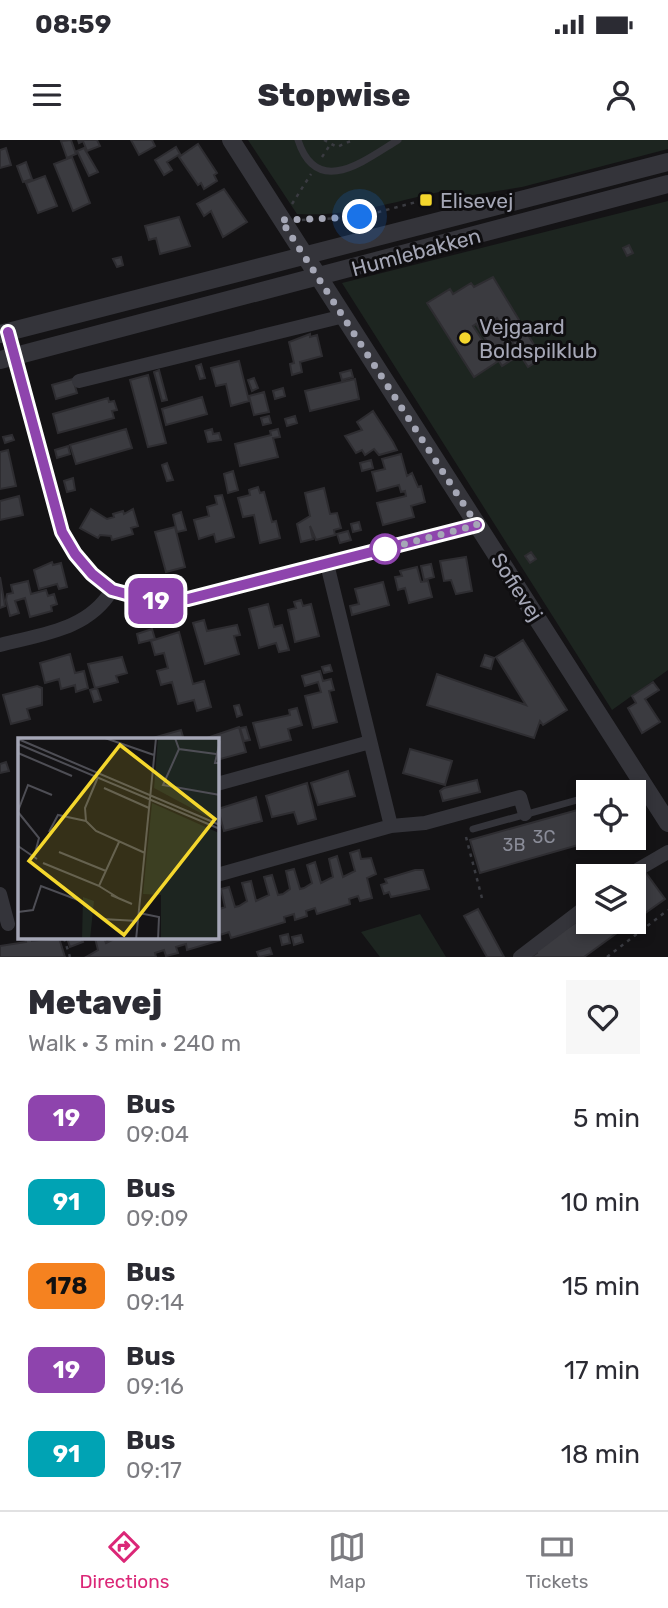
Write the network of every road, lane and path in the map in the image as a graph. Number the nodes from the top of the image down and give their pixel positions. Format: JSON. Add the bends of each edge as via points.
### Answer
{"nodes":[{"id":1,"x":231,"y":140,"type":"edge"},
{"id":2,"x":298,"y":140,"type":"edge"},
{"id":3,"x":324,"y":140,"type":"edge"},
{"id":4,"x":352,"y":140,"type":"edge"},
{"id":5,"x":398,"y":140,"type":"edge"},
{"id":6,"x":330,"y":145,"type":"junction"},
{"id":7,"x":668,"y":162,"type":"edge"},
{"id":8,"x":316,"y":167,"type":"junction"},
{"id":9,"x":668,"y":184,"type":"edge"},
{"id":10,"x":281,"y":220,"type":"junction"},
{"id":11,"x":427,"y":224,"type":"junction"},
{"id":12,"x":344,"y":316,"type":"junction"},
{"id":13,"x":4,"y":333,"type":"edge"},
{"id":14,"x":7,"y":358,"type":"edge"},
{"id":15,"x":79,"y":381,"type":"dead end"},
{"id":16,"x":477,"y":525,"type":"junction"},
{"id":17,"x":327,"y":564,"type":"junction"},
{"id":18,"x":112,"y":590,"type":"junction"},
{"id":19,"x":0,"y":645,"type":"edge"},
{"id":20,"x":370,"y":742,"type":"junction"},
{"id":21,"x":219,"y":783,"type":"edge"},
{"id":22,"x":576,"y":800,"type":"edge"},
{"id":23,"x":665,"y":813,"type":"edge"},
{"id":24,"x":459,"y":814,"type":"junction"},
{"id":25,"x":526,"y":814,"type":"junction"},
{"id":26,"x":391,"y":826,"type":"junction"},
{"id":27,"x":473,"y":829,"type":"dead end"},
{"id":28,"x":668,"y":852,"type":"edge"},
{"id":29,"x":646,"y":865,"type":"edge"},
{"id":30,"x":219,"y":874,"type":"edge"},
{"id":31,"x":0,"y":894,"type":"edge"},
{"id":32,"x":483,"y":902,"type":"dead end"},
{"id":33,"x":668,"y":910,"type":"edge"},
{"id":34,"x":576,"y":914,"type":"edge"},
{"id":35,"x":9,"y":923,"type":"edge"},
{"id":36,"x":65,"y":940,"type":"edge"},
{"id":37,"x":70,"y":957,"type":"edge"},
{"id":38,"x":520,"y":957,"type":"edge"},
{"id":39,"x":607,"y":957,"type":"edge"}],
"edges":[{"from":1,"to":10,"type":"street","name":"Sofievej"},
{"from":2,"to":8,"type":"lane"},
{"from":3,"to":6,"type":"path"},
{"from":4,"to":6,"type":"path","via":[[337,147]]},
{"from":5,"to":8,"type":"lane","via":[[337,173]]},
{"from":6,"to":8,"type":"path"},
{"from":7,"to":11,"type":"street","name":"Humlebakken"},
{"from":8,"to":10,"type":"path"},
{"from":9,"to":14,"type":"street","name":"Humlebakken"},
{"from":10,"to":11,"type":"path","via":[[360,217],[420,201]]},
{"from":10,"to":12,"type":"street","name":"Sofievej"},
{"from":11,"to":13,"type":"street","name":"Humlebakken"},
{"from":12,"to":15,"type":"street"},
{"from":12,"to":16,"type":"street","name":"Sofievej"},
{"from":13,"to":14,"type":"street"},
{"from":14,"to":18,"type":"street","via":[[62,532],[92,574]]},
{"from":16,"to":17,"type":"street"},
{"from":16,"to":23,"type":"street","name":"Sofievej"},
{"from":17,"to":18,"type":"street","via":[[188,599],[152,601]]},
{"from":17,"to":20,"type":"street"},
{"from":18,"to":19,"type":"street","via":[[97,611],[79,623]]},
{"from":20,"to":21,"type":"street"},
{"from":20,"to":26,"type":"street"},
{"from":22,"to":25,"type":"lane"},
{"from":24,"to":25,"type":"street","via":[[520,797]]},
{"from":24,"to":26,"type":"street"},
{"from":24,"to":32,"type":"path"},
{"from":25,"to":27,"type":"lane"},
{"from":26,"to":30,"type":"street"},
{"from":28,"to":29,"type":"street"},
{"from":31,"to":35,"type":"street"},
{"from":33,"to":39,"type":"path"},
{"from":34,"to":38,"type":"street"},
{"from":36,"to":37,"type":"path"}]}
